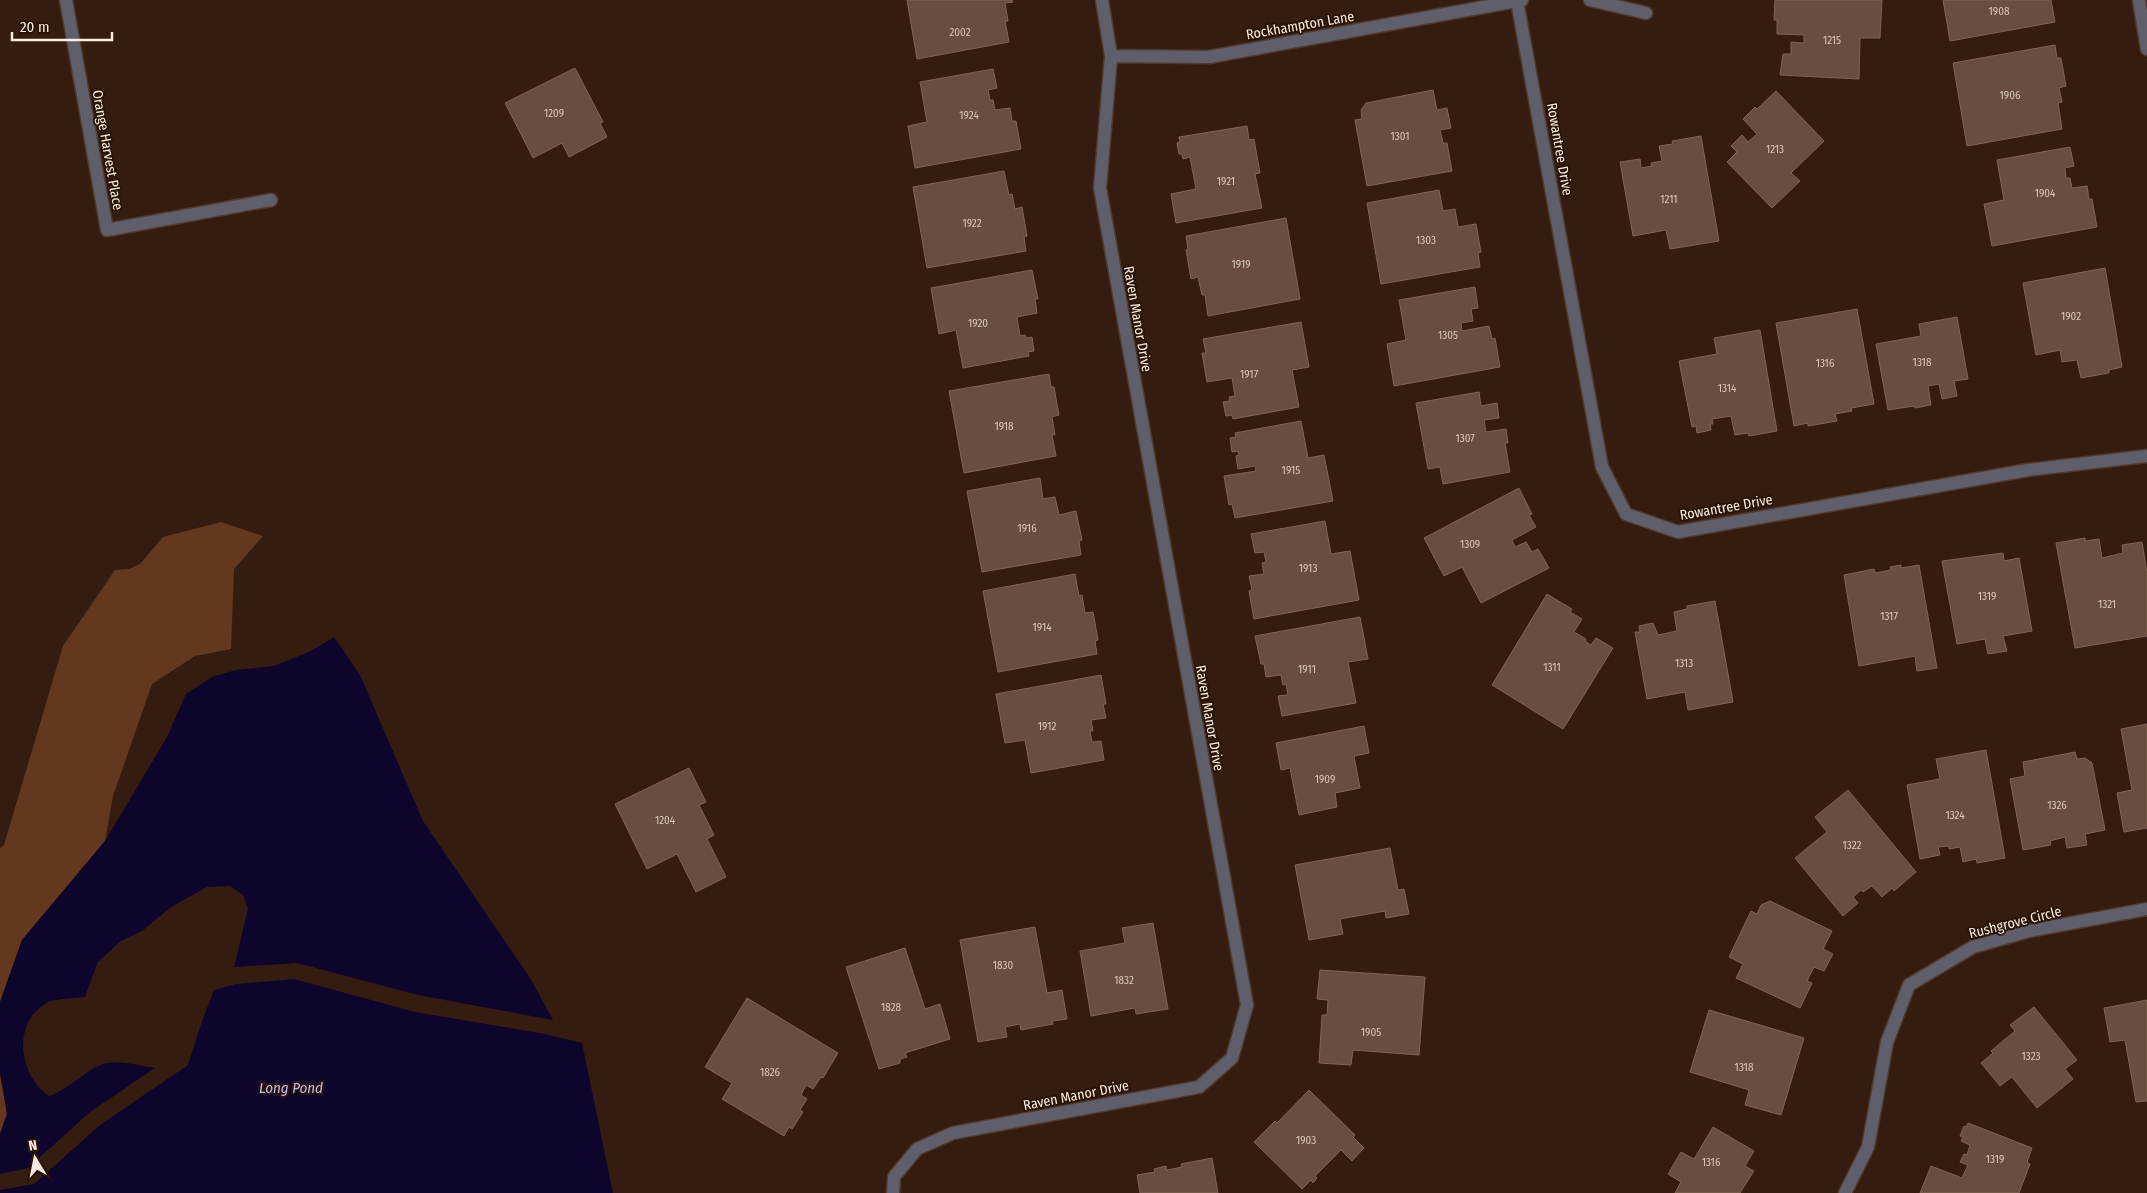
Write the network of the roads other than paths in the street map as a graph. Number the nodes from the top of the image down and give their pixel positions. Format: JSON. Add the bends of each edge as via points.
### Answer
{"nodes":[{"id":1,"x":66,"y":0,"type":"edge"},
{"id":2,"x":1102,"y":0,"type":"edge"},
{"id":3,"x":1522,"y":0,"type":"edge"},
{"id":4,"x":1590,"y":0,"type":"edge"},
{"id":5,"x":2138,"y":0,"type":"edge"},
{"id":6,"x":1517,"y":1,"type":"edge"},
{"id":7,"x":1646,"y":13,"type":"dead end"},
{"id":8,"x":2147,"y":49,"type":"edge"},
{"id":9,"x":1111,"y":56,"type":"junction"},
{"id":10,"x":272,"y":200,"type":"dead end"},
{"id":11,"x":2147,"y":456,"type":"edge"},
{"id":12,"x":2147,"y":910,"type":"edge"},
{"id":13,"x":893,"y":1193,"type":"edge"},
{"id":14,"x":1845,"y":1193,"type":"edge"}],
"edges":[{"from":1,"to":10,"type":"street","name":"Orange Harvest Place","via":[[107,230]]},
{"from":2,"to":9,"type":"street","name":"Raven Manor Drive"},
{"from":3,"to":6,"type":"street","name":"Rockhampton Lane"},
{"from":4,"to":7,"type":"street"},
{"from":5,"to":8,"type":"street"},
{"from":6,"to":9,"type":"street","name":"Rockhampton Lane","via":[[1209,57]]},
{"from":6,"to":11,"type":"street","name":"Rowantree Drive","via":[[1602,467],[1626,514],[1678,532],[2028,470]]},
{"from":9,"to":13,"type":"street","name":"Raven Manor Drive","via":[[1100,188],[1247,1006],[1232,1058],[1199,1087],[953,1134],[917,1149],[894,1177]]},
{"from":12,"to":14,"type":"street","name":"Rushgrove Circle","via":[[2029,931],[1972,947],[1909,985],[1887,1042],[1868,1147]]}]}
